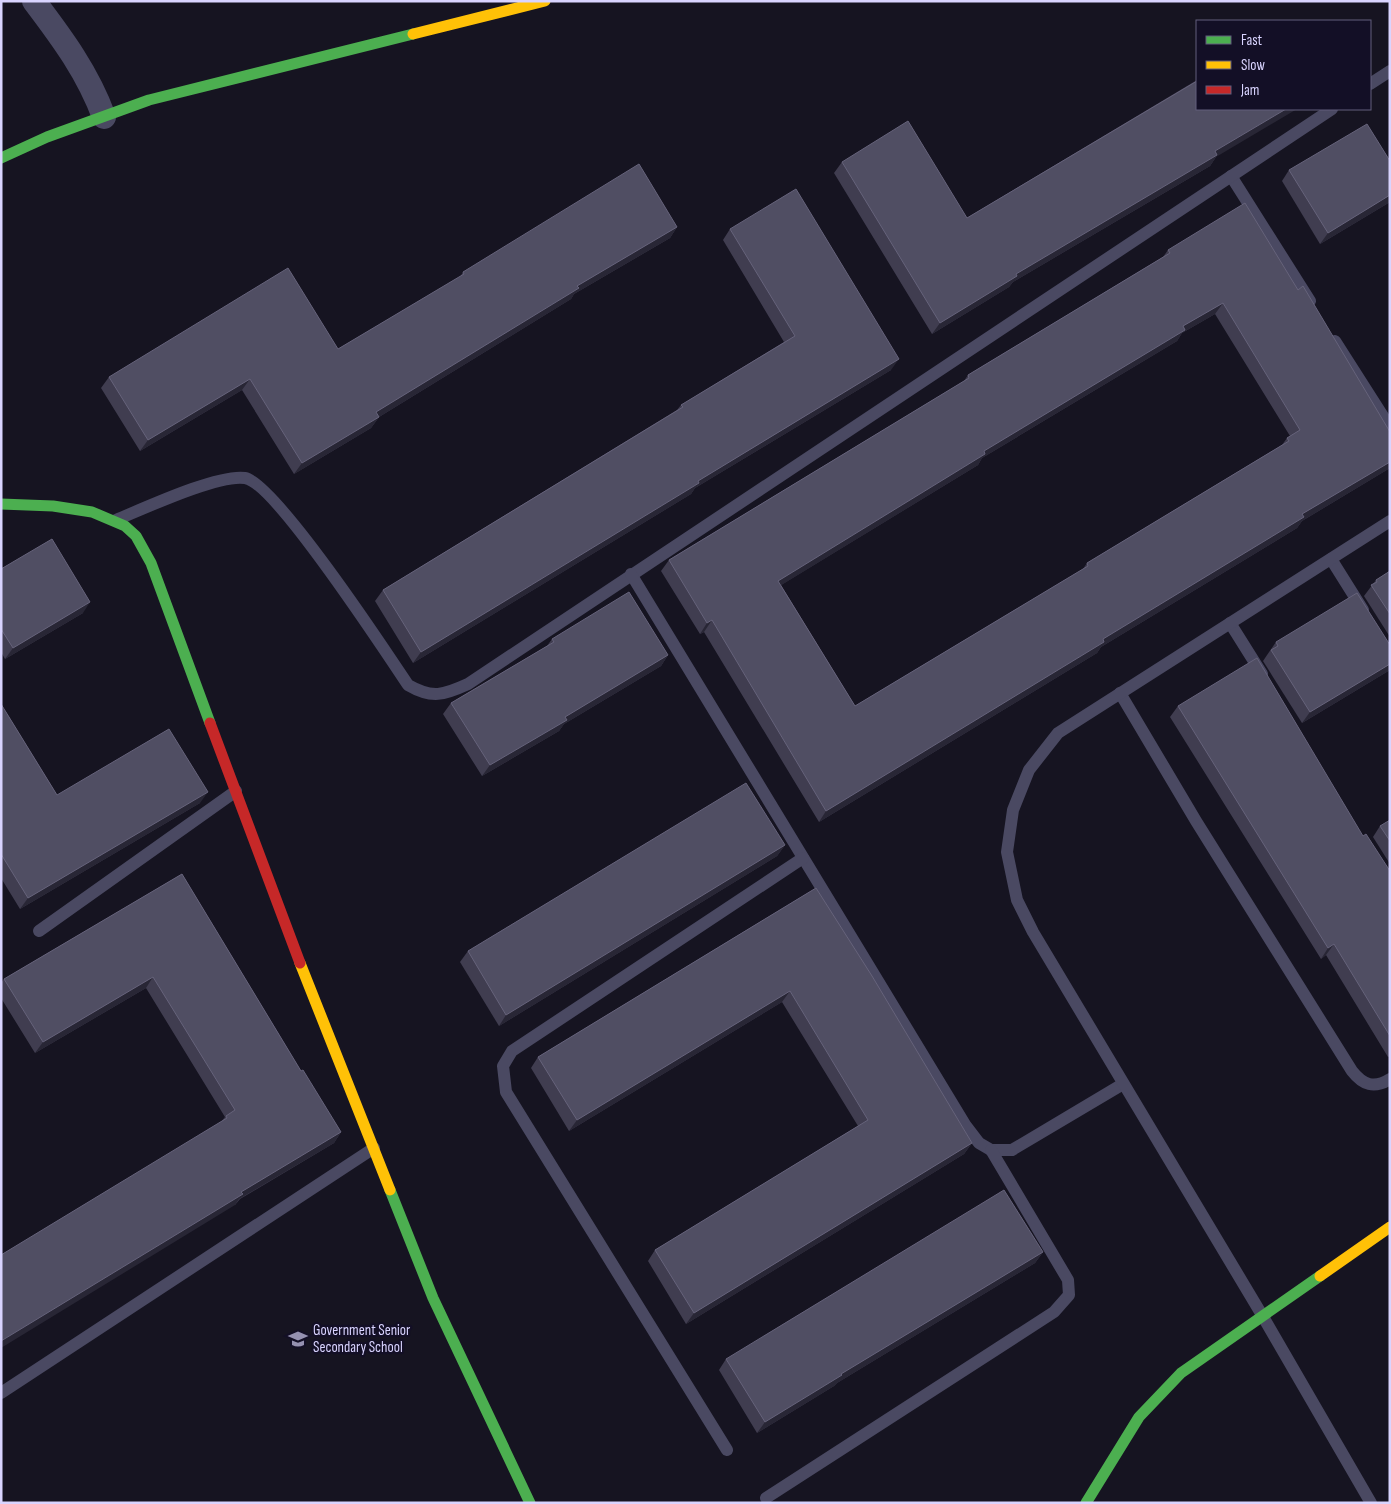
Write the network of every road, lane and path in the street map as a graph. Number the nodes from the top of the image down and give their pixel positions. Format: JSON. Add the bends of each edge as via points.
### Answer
{"nodes":[{"id":1,"x":34,"y":1,"type":"edge"},
{"id":2,"x":545,"y":1,"type":"edge"},
{"id":3,"x":1390,"y":70,"type":"edge"},
{"id":4,"x":1371,"y":83,"type":"edge"},
{"id":5,"x":1330,"y":110,"type":"edge"},
{"id":6,"x":104,"y":116,"type":"junction"},
{"id":7,"x":1,"y":158,"type":"edge"},
{"id":8,"x":1231,"y":176,"type":"junction"},
{"id":9,"x":1316,"y":310,"type":"edge"},
{"id":10,"x":1326,"y":327,"type":"edge"},
{"id":11,"x":1390,"y":427,"type":"edge"},
{"id":12,"x":1,"y":504,"type":"edge"},
{"id":13,"x":116,"y":520,"type":"junction"},
{"id":14,"x":1390,"y":521,"type":"edge"},
{"id":15,"x":1331,"y":559,"type":"junction"},
{"id":16,"x":631,"y":574,"type":"junction"},
{"id":17,"x":1370,"y":622,"type":"edge"},
{"id":18,"x":1230,"y":623,"type":"junction"},
{"id":19,"x":1266,"y":681,"type":"edge"},
{"id":20,"x":1120,"y":692,"type":"junction"},
{"id":21,"x":236,"y":791,"type":"junction"},
{"id":22,"x":803,"y":858,"type":"junction"},
{"id":23,"x":39,"y":931,"type":"dead end"},
{"id":24,"x":1390,"y":1079,"type":"edge"},
{"id":25,"x":1123,"y":1084,"type":"junction"},
{"id":26,"x":374,"y":1148,"type":"junction"},
{"id":27,"x":991,"y":1150,"type":"junction"},
{"id":28,"x":1390,"y":1227,"type":"edge"},
{"id":29,"x":1262,"y":1315,"type":"junction"},
{"id":30,"x":1,"y":1393,"type":"edge"},
{"id":31,"x":727,"y":1450,"type":"dead end"},
{"id":32,"x":766,"y":1498,"type":"dead end"},
{"id":33,"x":530,"y":1503,"type":"edge"},
{"id":34,"x":1086,"y":1503,"type":"edge"},
{"id":35,"x":1371,"y":1503,"type":"edge"}],
"edges":[{"from":1,"to":6,"type":"street","via":[[79,64]]},
{"from":2,"to":6,"type":"street","via":[[150,100]]},
{"from":3,"to":4,"type":"lane"},
{"from":5,"to":8,"type":"lane"},
{"from":6,"to":7,"type":"street"},
{"from":8,"to":9,"type":"lane"},
{"from":8,"to":16,"type":"lane"},
{"from":10,"to":11,"type":"lane"},
{"from":12,"to":13,"type":"street","via":[[33,503]]},
{"from":13,"to":16,"type":"lane","via":[[222,479],[246,478],[263,488],[301,534],[408,685],[423,694],[446,694],[468,684]]},
{"from":13,"to":21,"type":"street","via":[[136,536],[151,563]]},
{"from":14,"to":15,"type":"lane"},
{"from":15,"to":17,"type":"lane"},
{"from":15,"to":18,"type":"lane"},
{"from":16,"to":22,"type":"lane"},
{"from":18,"to":19,"type":"lane"},
{"from":18,"to":20,"type":"lane"},
{"from":20,"to":24,"type":"lane","via":[[1352,1072],[1370,1086]]},
{"from":20,"to":25,"type":"lane","via":[[1058,733],[1029,770],[1013,810],[1007,852],[1017,900],[1033,932]]},
{"from":21,"to":23,"type":"lane"},
{"from":21,"to":26,"type":"street"},
{"from":22,"to":27,"type":"lane","via":[[966,1126],[979,1143]]},
{"from":22,"to":31,"type":"lane","via":[[512,1051],[503,1066],[506,1092]]},
{"from":25,"to":27,"type":"lane","via":[[1012,1150]]},
{"from":25,"to":29,"type":"lane"},
{"from":26,"to":30,"type":"lane"},
{"from":26,"to":33,"type":"street","via":[[433,1298]]},
{"from":27,"to":32,"type":"lane","via":[[1068,1280],[1069,1295],[1054,1312]]},
{"from":28,"to":29,"type":"street"},
{"from":29,"to":34,"type":"street","via":[[1181,1373],[1139,1417]]},
{"from":29,"to":35,"type":"lane"}]}
